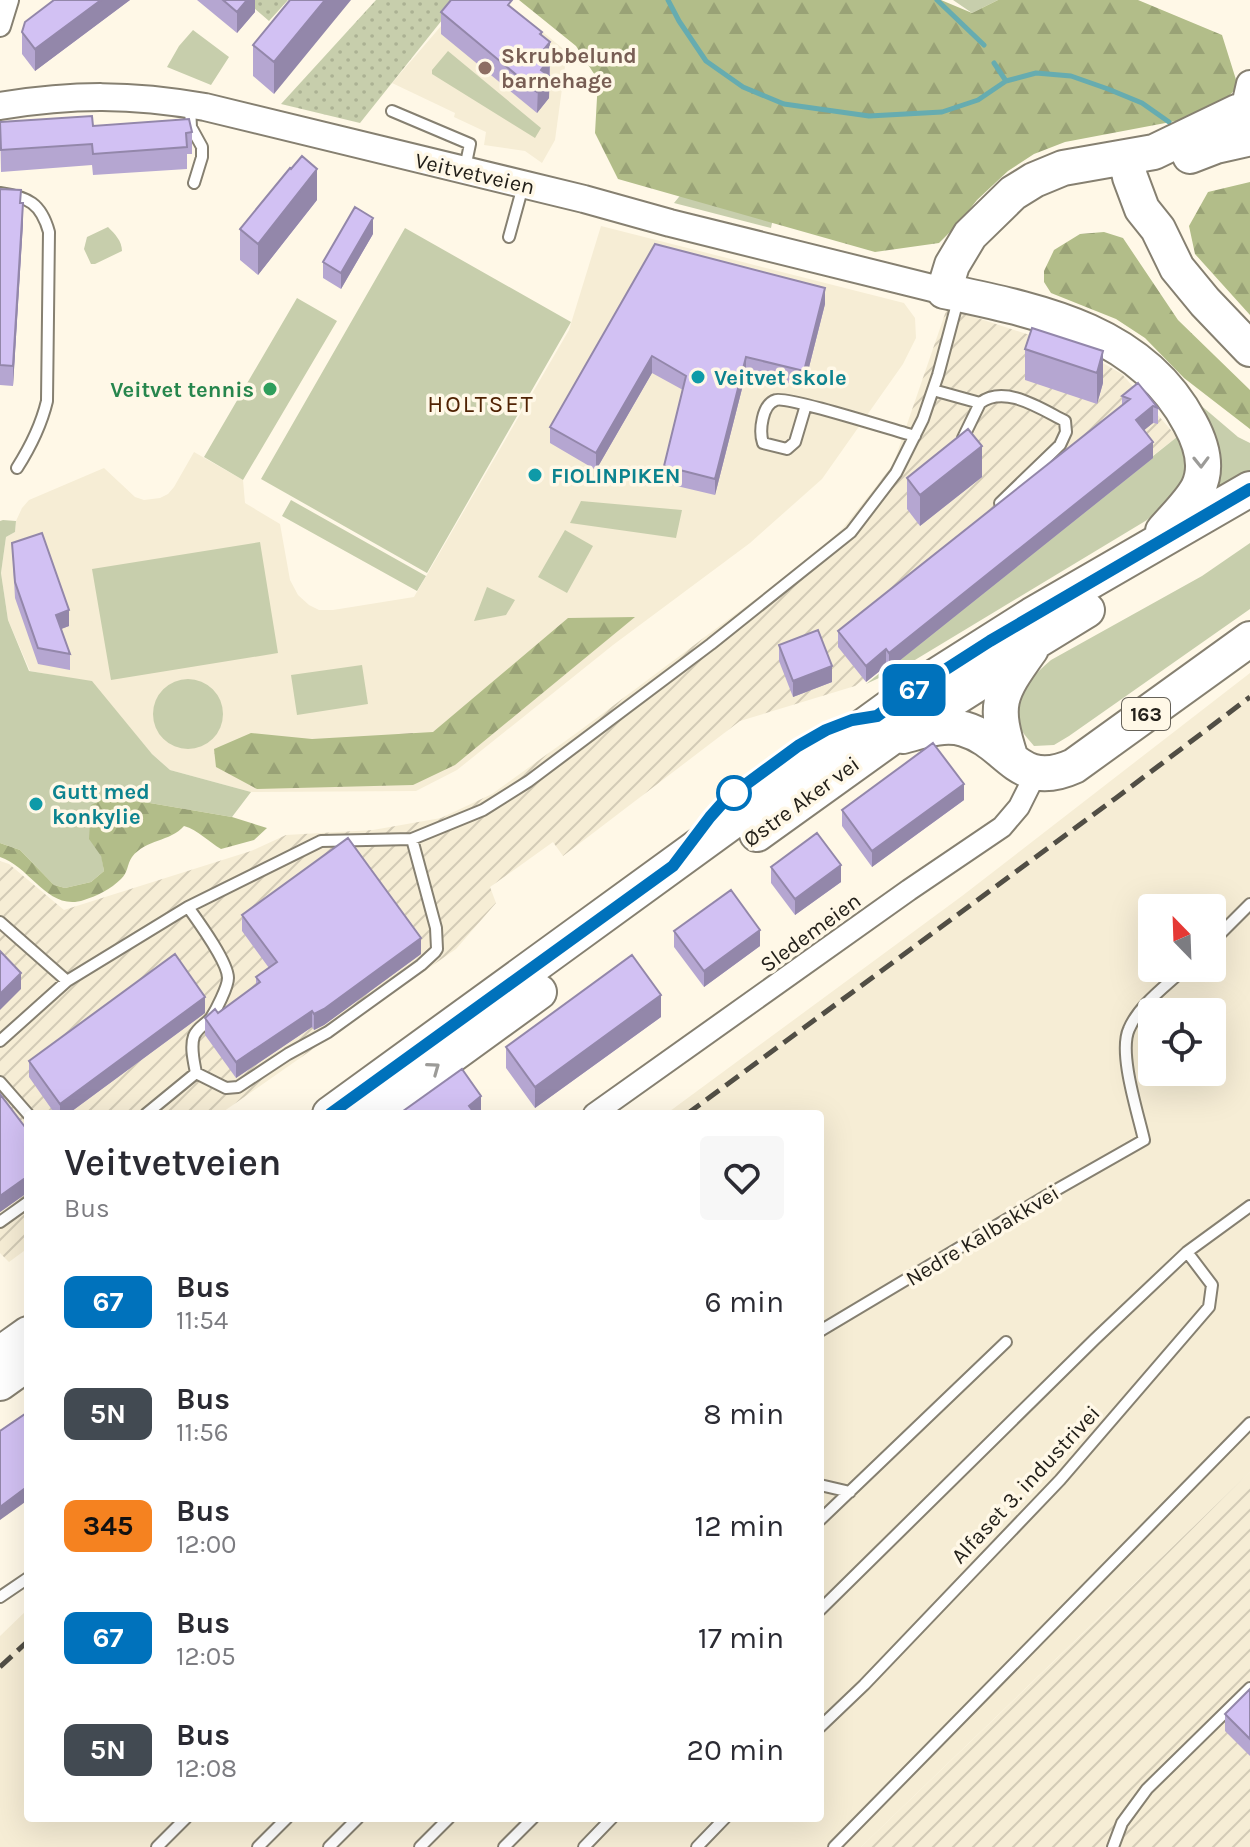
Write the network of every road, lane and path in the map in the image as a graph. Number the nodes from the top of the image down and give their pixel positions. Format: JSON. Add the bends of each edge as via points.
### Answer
{"nodes":[{"id":1,"x":8,"y":0,"type":"edge"},
{"id":2,"x":0,"y":26,"type":"edge"},
{"id":3,"x":190,"y":105,"type":"junction"},
{"id":4,"x":0,"y":106,"type":"edge"},
{"id":5,"x":392,"y":111,"type":"dead end"},
{"id":6,"x":1247,"y":111,"type":"edge"},
{"id":7,"x":1144,"y":154,"type":"junction"},
{"id":8,"x":465,"y":170,"type":"junction"},
{"id":9,"x":194,"y":183,"type":"dead end"},
{"id":10,"x":523,"y":185,"type":"junction"},
{"id":11,"x":0,"y":193,"type":"edge"},
{"id":12,"x":509,"y":237,"type":"dead end"},
{"id":13,"x":957,"y":294,"type":"junction"},
{"id":14,"x":1250,"y":349,"type":"edge"},
{"id":15,"x":933,"y":390,"type":"junction"},
{"id":16,"x":980,"y":403,"type":"junction"},
{"id":17,"x":806,"y":405,"type":"junction"},
{"id":18,"x":915,"y":436,"type":"junction"},
{"id":19,"x":954,"y":453,"type":"edge"},
{"id":20,"x":17,"y":468,"type":"dead end"},
{"id":21,"x":1250,"y":489,"type":"edge"},
{"id":22,"x":990,"y":511,"type":"edge"},
{"id":23,"x":1250,"y":516,"type":"edge"},
{"id":24,"x":1148,"y":548,"type":"junction"},
{"id":25,"x":1039,"y":639,"type":"junction"},
{"id":26,"x":1250,"y":639,"type":"edge"},
{"id":27,"x":1011,"y":679,"type":"junction"},
{"id":28,"x":882,"y":728,"type":"junction"},
{"id":29,"x":933,"y":729,"type":"junction"},
{"id":30,"x":1023,"y":766,"type":"junction"},
{"id":31,"x":412,"y":839,"type":"junction"},
{"id":32,"x":1250,"y":904,"type":"edge"},
{"id":33,"x":188,"y":907,"type":"junction"},
{"id":34,"x":0,"y":922,"type":"edge"},
{"id":35,"x":1226,"y":928,"type":"edge"},
{"id":36,"x":67,"y":981,"type":"junction"},
{"id":37,"x":1171,"y":982,"type":"edge"},
{"id":38,"x":0,"y":1041,"type":"edge"},
{"id":39,"x":196,"y":1073,"type":"junction"},
{"id":40,"x":0,"y":1082,"type":"edge"},
{"id":41,"x":24,"y":1110,"type":"edge"},
{"id":42,"x":151,"y":1110,"type":"edge"},
{"id":43,"x":336,"y":1110,"type":"edge"},
{"id":44,"x":376,"y":1110,"type":"edge"},
{"id":45,"x":600,"y":1110,"type":"edge"},
{"id":46,"x":24,"y":1205,"type":"edge"},
{"id":47,"x":1250,"y":1206,"type":"edge"},
{"id":48,"x":0,"y":1222,"type":"edge"},
{"id":49,"x":1187,"y":1252,"type":"junction"},
{"id":50,"x":824,"y":1329,"type":"edge"},
{"id":51,"x":24,"y":1337,"type":"edge"},
{"id":52,"x":1006,"y":1342,"type":"dead end"},
{"id":53,"x":0,"y":1354,"type":"edge"},
{"id":54,"x":24,"y":1366,"type":"edge"},
{"id":55,"x":0,"y":1383,"type":"edge"},
{"id":56,"x":1250,"y":1423,"type":"edge"},
{"id":57,"x":824,"y":1486,"type":"edge"},
{"id":58,"x":850,"y":1492,"type":"junction"},
{"id":59,"x":824,"y":1516,"type":"edge"},
{"id":60,"x":24,"y":1581,"type":"edge"},
{"id":61,"x":0,"y":1597,"type":"edge"},
{"id":62,"x":824,"y":1606,"type":"edge"},
{"id":63,"x":1250,"y":1688,"type":"edge"},
{"id":64,"x":824,"y":1723,"type":"edge"},
{"id":65,"x":182,"y":1822,"type":"edge"},
{"id":66,"x":283,"y":1822,"type":"edge"},
{"id":67,"x":354,"y":1822,"type":"edge"},
{"id":68,"x":445,"y":1822,"type":"edge"},
{"id":69,"x":529,"y":1822,"type":"edge"},
{"id":70,"x":608,"y":1822,"type":"edge"},
{"id":71,"x":721,"y":1822,"type":"edge"},
{"id":72,"x":157,"y":1847,"type":"edge"},
{"id":73,"x":258,"y":1847,"type":"edge"},
{"id":74,"x":329,"y":1847,"type":"edge"},
{"id":75,"x":420,"y":1847,"type":"edge"},
{"id":76,"x":504,"y":1847,"type":"edge"},
{"id":77,"x":584,"y":1847,"type":"edge"},
{"id":78,"x":697,"y":1847,"type":"edge"},
{"id":79,"x":834,"y":1847,"type":"edge"},
{"id":80,"x":1113,"y":1847,"type":"edge"}],
"edges":[{"from":1,"to":2,"type":"street"},
{"from":3,"to":4,"type":"street","name":"Veitvetveien","via":[[90,96]]},
{"from":3,"to":8,"type":"street","name":"Veitvetveien"},
{"from":3,"to":9,"type":"lane","via":[[191,127],[202,147]]},
{"from":5,"to":8,"type":"lane","via":[[470,144]]},
{"from":6,"to":7,"type":"highway"},
{"from":7,"to":13,"type":"highway","via":[[1052,171],[1013,193],[994,213],[975,267]]},
{"from":7,"to":14,"type":"highway","via":[[1130,177],[1142,209],[1188,283]]},
{"from":8,"to":10,"type":"street","name":"Veitvetveien"},
{"from":10,"to":12,"type":"lane"},
{"from":10,"to":13,"type":"street","name":"Veitvetveien"},
{"from":11,"to":20,"type":"lane","via":[[32,202],[49,232],[47,401],[36,437]]},
{"from":13,"to":15,"type":"lane"},
{"from":13,"to":24,"type":"highway","one_way":true,"via":[[1088,330],[1134,358],[1171,392],[1194,429],[1204,466],[1198,487]]},
{"from":15,"to":16,"type":"lane"},
{"from":15,"to":18,"type":"lane"},
{"from":16,"to":19,"type":"lane"},
{"from":16,"to":22,"type":"lane","via":[[999,395],[1018,399],[1065,421],[1060,445]]},
{"from":17,"to":17,"type":"lane","via":[[781,398],[766,407],[763,443],[787,449],[795,442]]},
{"from":17,"to":18,"type":"lane"},
{"from":18,"to":31,"type":"lane","via":[[896,473],[851,532],[529,781],[483,810]]},
{"from":21,"to":24,"type":"highway","name":"Østre Aker vei"},
{"from":23,"to":25,"type":"highway","name":"Østre Aker vei"},
{"from":24,"to":28,"type":"highway","name":"Østre Aker vei","via":[[912,691]]},
{"from":25,"to":27,"type":"highway"},
{"from":25,"to":28,"type":"highway","name":"Østre Aker vei"},
{"from":26,"to":30,"type":"highway","number":"163","via":[[1074,766],[1053,773]]},
{"from":27,"to":29,"type":"lane"},
{"from":27,"to":30,"type":"highway","via":[[1000,722]]},
{"from":28,"to":29,"type":"highway"},
{"from":28,"to":43,"type":"highway","name":"Østre Aker vei","via":[[673,866]]},
{"from":44,"to":28,"type":"highway","name":"Østre Aker vei","one_way":true},
{"from":29,"to":30,"type":"highway","via":[[964,729]]},
{"from":30,"to":45,"type":"street","name":"Sledemeien","via":[[1019,807],[1002,827]]},
{"from":31,"to":33,"type":"lane","via":[[321,841]]},
{"from":31,"to":39,"type":"lane","via":[[436,928],[435,952],[328,1032],[238,1087],[226,1088]]},
{"from":32,"to":35,"type":"lane"},
{"from":33,"to":36,"type":"lane"},
{"from":33,"to":39,"type":"lane","via":[[228,977],[210,1019],[194,1037]]},
{"from":34,"to":36,"type":"lane"},
{"from":36,"to":38,"type":"lane"},
{"from":37,"to":50,"type":"lane","name":"Nedre Kalbakkvei","via":[[1138,1014],[1124,1046],[1144,1140]]},
{"from":39,"to":42,"type":"lane"},
{"from":40,"to":41,"type":"lane"},
{"from":46,"to":48,"type":"lane"},
{"from":47,"to":49,"type":"lane"},
{"from":49,"to":62,"type":"lane"},
{"from":49,"to":64,"type":"lane","name":"Alfaset 3. industrivei","via":[[1212,1285],[1209,1307],[1060,1480]]},
{"from":51,"to":53,"type":"highway"},
{"from":52,"to":58,"type":"lane"},
{"from":54,"to":55,"type":"highway"},
{"from":56,"to":79,"type":"lane"},
{"from":57,"to":58,"type":"lane"},
{"from":58,"to":59,"type":"lane"},
{"from":60,"to":61,"type":"lane"},
{"from":63,"to":80,"type":"lane","via":[[1147,1789],[1122,1823]]},
{"from":65,"to":72,"type":"lane"},
{"from":66,"to":73,"type":"lane"},
{"from":67,"to":74,"type":"lane"},
{"from":68,"to":75,"type":"lane"},
{"from":69,"to":76,"type":"lane"},
{"from":70,"to":77,"type":"lane"},
{"from":71,"to":78,"type":"lane"}]}
